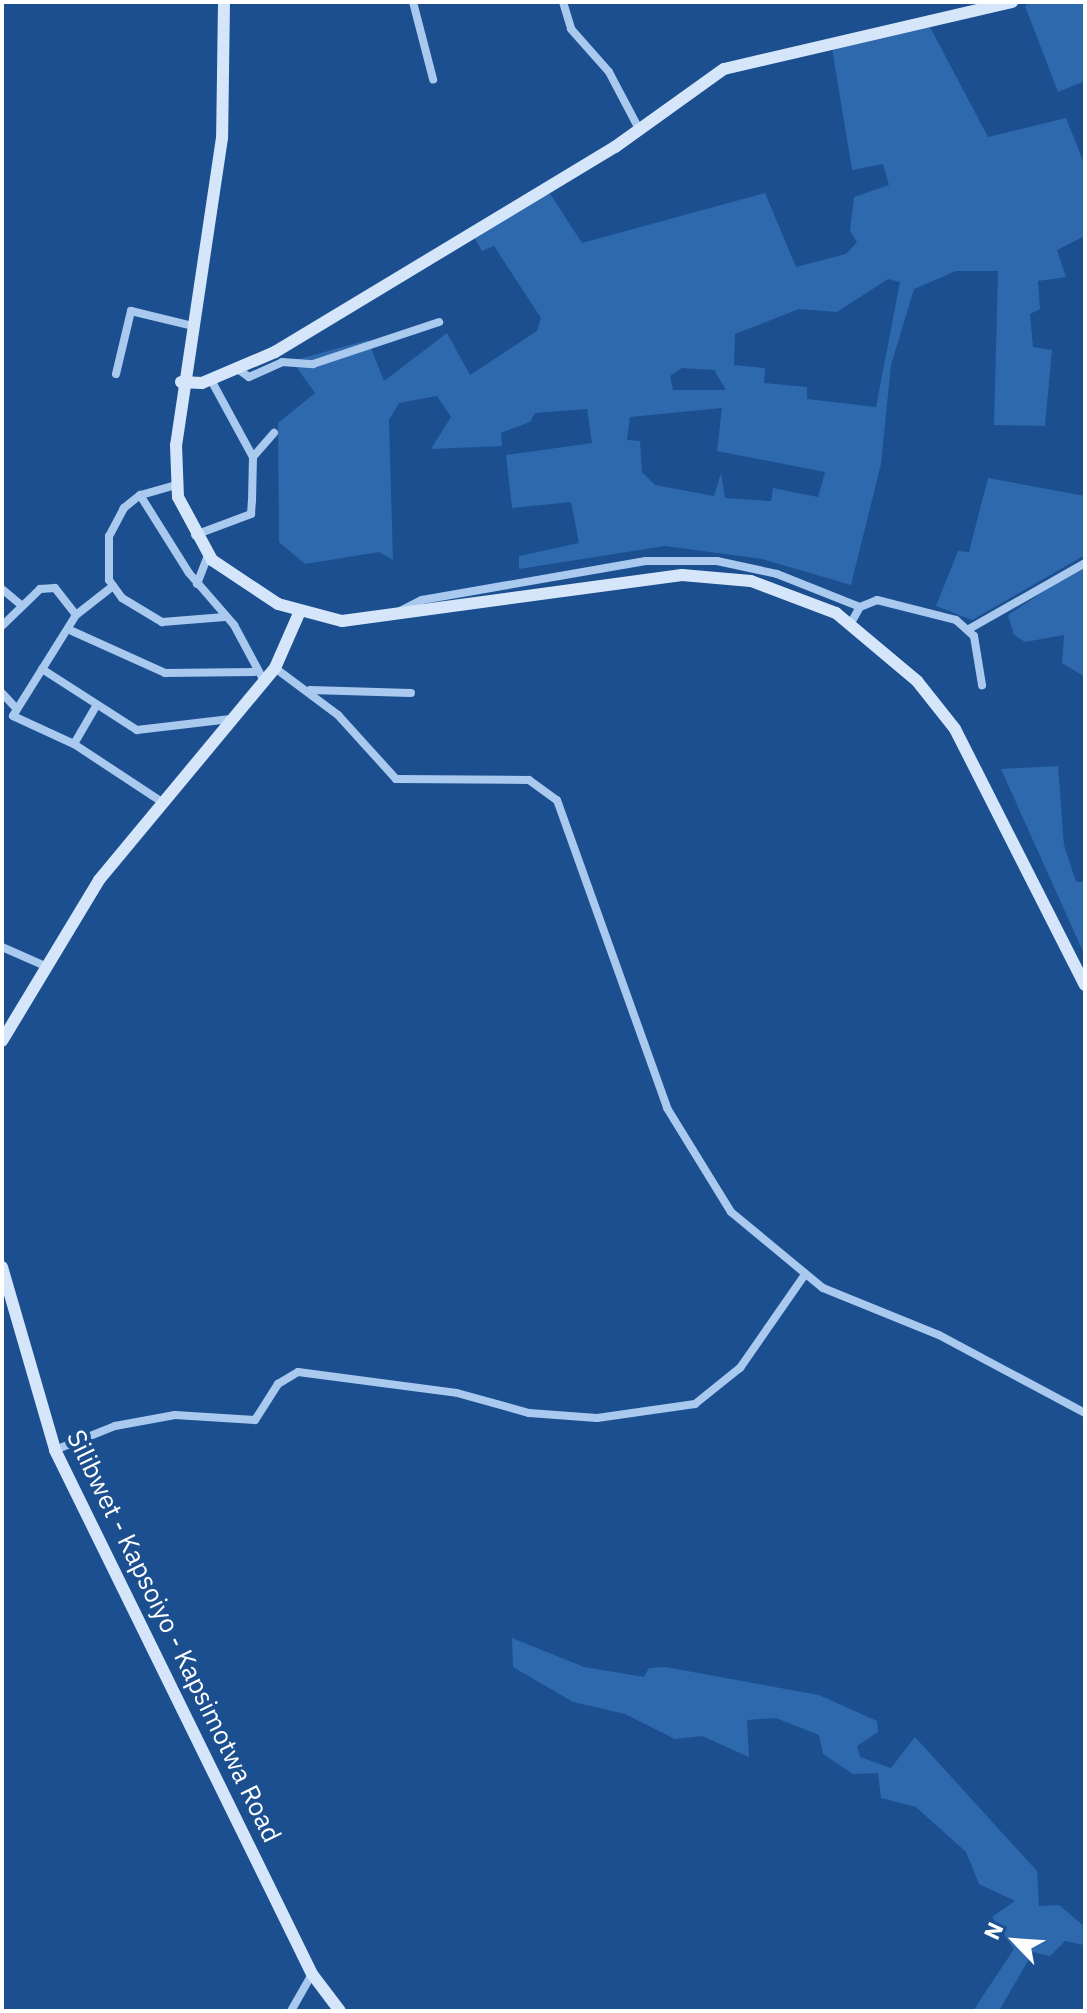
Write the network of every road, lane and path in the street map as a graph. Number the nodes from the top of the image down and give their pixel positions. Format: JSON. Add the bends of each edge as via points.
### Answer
{"nodes":[{"id":1,"x":224,"y":2,"type":"edge"},
{"id":2,"x":413,"y":2,"type":"edge"},
{"id":3,"x":563,"y":2,"type":"edge"},
{"id":4,"x":1012,"y":2,"type":"edge"},
{"id":5,"x":433,"y":79,"type":"dead end"},
{"id":6,"x":639,"y":129,"type":"junction"},
{"id":7,"x":439,"y":322,"type":"dead end"},
{"id":8,"x":189,"y":325,"type":"junction"},
{"id":9,"x":239,"y":370,"type":"junction"},
{"id":10,"x":116,"y":374,"type":"dead end"},
{"id":11,"x":211,"y":380,"type":"junction"},
{"id":12,"x":181,"y":382,"type":"junction"},
{"id":13,"x":274,"y":433,"type":"dead end"},
{"id":14,"x":253,"y":457,"type":"junction"},
{"id":15,"x":176,"y":485,"type":"junction"},
{"id":16,"x":140,"y":495,"type":"junction"},
{"id":17,"x":195,"y":535,"type":"junction"},
{"id":18,"x":208,"y":556,"type":"junction"},
{"id":19,"x":1085,"y":563,"type":"edge"},
{"id":20,"x":197,"y":584,"type":"junction"},
{"id":21,"x":113,"y":586,"type":"junction"},
{"id":22,"x":2,"y":589,"type":"edge"},
{"id":23,"x":20,"y":604,"type":"junction"},
{"id":24,"x":860,"y":607,"type":"junction"},
{"id":25,"x":300,"y":611,"type":"junction"},
{"id":26,"x":76,"y":615,"type":"junction"},
{"id":27,"x":225,"y":617,"type":"junction"},
{"id":28,"x":392,"y":617,"type":"junction"},
{"id":29,"x":851,"y":623,"type":"junction"},
{"id":30,"x":2,"y":626,"type":"edge"},
{"id":31,"x":969,"y":629,"type":"junction"},
{"id":32,"x":72,"y":631,"type":"junction"},
{"id":33,"x":275,"y":668,"type":"junction"},
{"id":34,"x":42,"y":669,"type":"junction"},
{"id":35,"x":259,"y":677,"type":"junction"},
{"id":36,"x":982,"y":685,"type":"dead end"},
{"id":37,"x":310,"y":690,"type":"junction"},
{"id":38,"x":2,"y":693,"type":"edge"},
{"id":39,"x":411,"y":693,"type":"dead end"},
{"id":40,"x":14,"y":706,"type":"junction"},
{"id":41,"x":96,"y":706,"type":"junction"},
{"id":42,"x":230,"y":719,"type":"junction"},
{"id":43,"x":74,"y":744,"type":"junction"},
{"id":44,"x":159,"y":800,"type":"junction"},
{"id":45,"x":2,"y":947,"type":"edge"},
{"id":46,"x":43,"y":965,"type":"junction"},
{"id":47,"x":1085,"y":985,"type":"edge"},
{"id":48,"x":2,"y":1041,"type":"edge"},
{"id":49,"x":2,"y":1267,"type":"edge"},
{"id":50,"x":804,"y":1276,"type":"junction"},
{"id":51,"x":1085,"y":1413,"type":"edge"},
{"id":52,"x":55,"y":1450,"type":"junction"},
{"id":53,"x":312,"y":1974,"type":"junction"},
{"id":54,"x":291,"y":2011,"type":"edge"},
{"id":55,"x":340,"y":2011,"type":"edge"}],
"edges":[{"from":1,"to":8,"type":"street","via":[[222,138]]},
{"from":2,"to":5,"type":"street"},
{"from":3,"to":6,"type":"street","via":[[571,29],[609,72]]},
{"from":4,"to":6,"type":"street","via":[[724,69]]},
{"from":6,"to":9,"type":"street"},
{"from":7,"to":9,"type":"street","via":[[313,364],[282,362],[249,377]]},
{"from":8,"to":10,"type":"street","via":[[131,311]]},
{"from":8,"to":12,"type":"street"},
{"from":9,"to":11,"type":"street"},
{"from":11,"to":12,"type":"street"},
{"from":11,"to":14,"type":"street"},
{"from":12,"to":15,"type":"street"},
{"from":13,"to":14,"type":"street"},
{"from":14,"to":17,"type":"street","via":[[251,514]]},
{"from":15,"to":16,"type":"street"},
{"from":15,"to":17,"type":"street"},
{"from":16,"to":20,"type":"street"},
{"from":16,"to":21,"type":"street","via":[[109,536]]},
{"from":17,"to":18,"type":"street"},
{"from":18,"to":20,"type":"street"},
{"from":18,"to":25,"type":"street","via":[[238,583]]},
{"from":19,"to":31,"type":"street"},
{"from":20,"to":27,"type":"street"},
{"from":21,"to":26,"type":"street"},
{"from":21,"to":27,"type":"street","via":[[162,622]]},
{"from":22,"to":23,"type":"street"},
{"from":23,"to":26,"type":"street","via":[[32,592],[55,588]]},
{"from":23,"to":30,"type":"street"},
{"from":24,"to":28,"type":"street","via":[[777,574],[717,561],[646,561],[422,600]]},
{"from":24,"to":29,"type":"street"},
{"from":24,"to":31,"type":"street","via":[[894,600]]},
{"from":25,"to":28,"type":"street","via":[[342,621]]},
{"from":25,"to":33,"type":"street"},
{"from":26,"to":32,"type":"street"},
{"from":27,"to":35,"type":"street"},
{"from":28,"to":29,"type":"street","via":[[682,575],[779,588]]},
{"from":29,"to":47,"type":"street","via":[[917,681],[960,736]]},
{"from":31,"to":36,"type":"street"},
{"from":32,"to":34,"type":"street"},
{"from":32,"to":35,"type":"street","via":[[165,673]]},
{"from":33,"to":35,"type":"street"},
{"from":33,"to":37,"type":"street"},
{"from":34,"to":40,"type":"street"},
{"from":34,"to":41,"type":"street"},
{"from":35,"to":42,"type":"street"},
{"from":37,"to":39,"type":"street"},
{"from":37,"to":50,"type":"street","via":[[396,779],[529,780],[557,800],[616,980],[685,1147],[731,1212]]},
{"from":38,"to":40,"type":"street"},
{"from":40,"to":43,"type":"street","via":[[13,716]]},
{"from":41,"to":42,"type":"street","via":[[137,730]]},
{"from":41,"to":43,"type":"street"},
{"from":42,"to":44,"type":"street"},
{"from":43,"to":44,"type":"street"},
{"from":44,"to":46,"type":"street"},
{"from":45,"to":46,"type":"street"},
{"from":46,"to":48,"type":"street"},
{"from":49,"to":52,"type":"street","name":"Silibwet - Kapsoiyo - Kapsimotwa Road"},
{"from":50,"to":51,"type":"street","via":[[939,1335]]},
{"from":50,"to":52,"type":"street","via":[[740,1368],[695,1404],[597,1418],[529,1413],[457,1393],[298,1372],[278,1384],[255,1420],[175,1415],[115,1426]]},
{"from":52,"to":53,"type":"street","name":"Silibwet - Kapsoiyo - Kapsimotwa Road"},
{"from":53,"to":54,"type":"street"},
{"from":53,"to":55,"type":"street","name":"Silibwet - Kapsoiyo - Kapsimotwa Road"}]}
